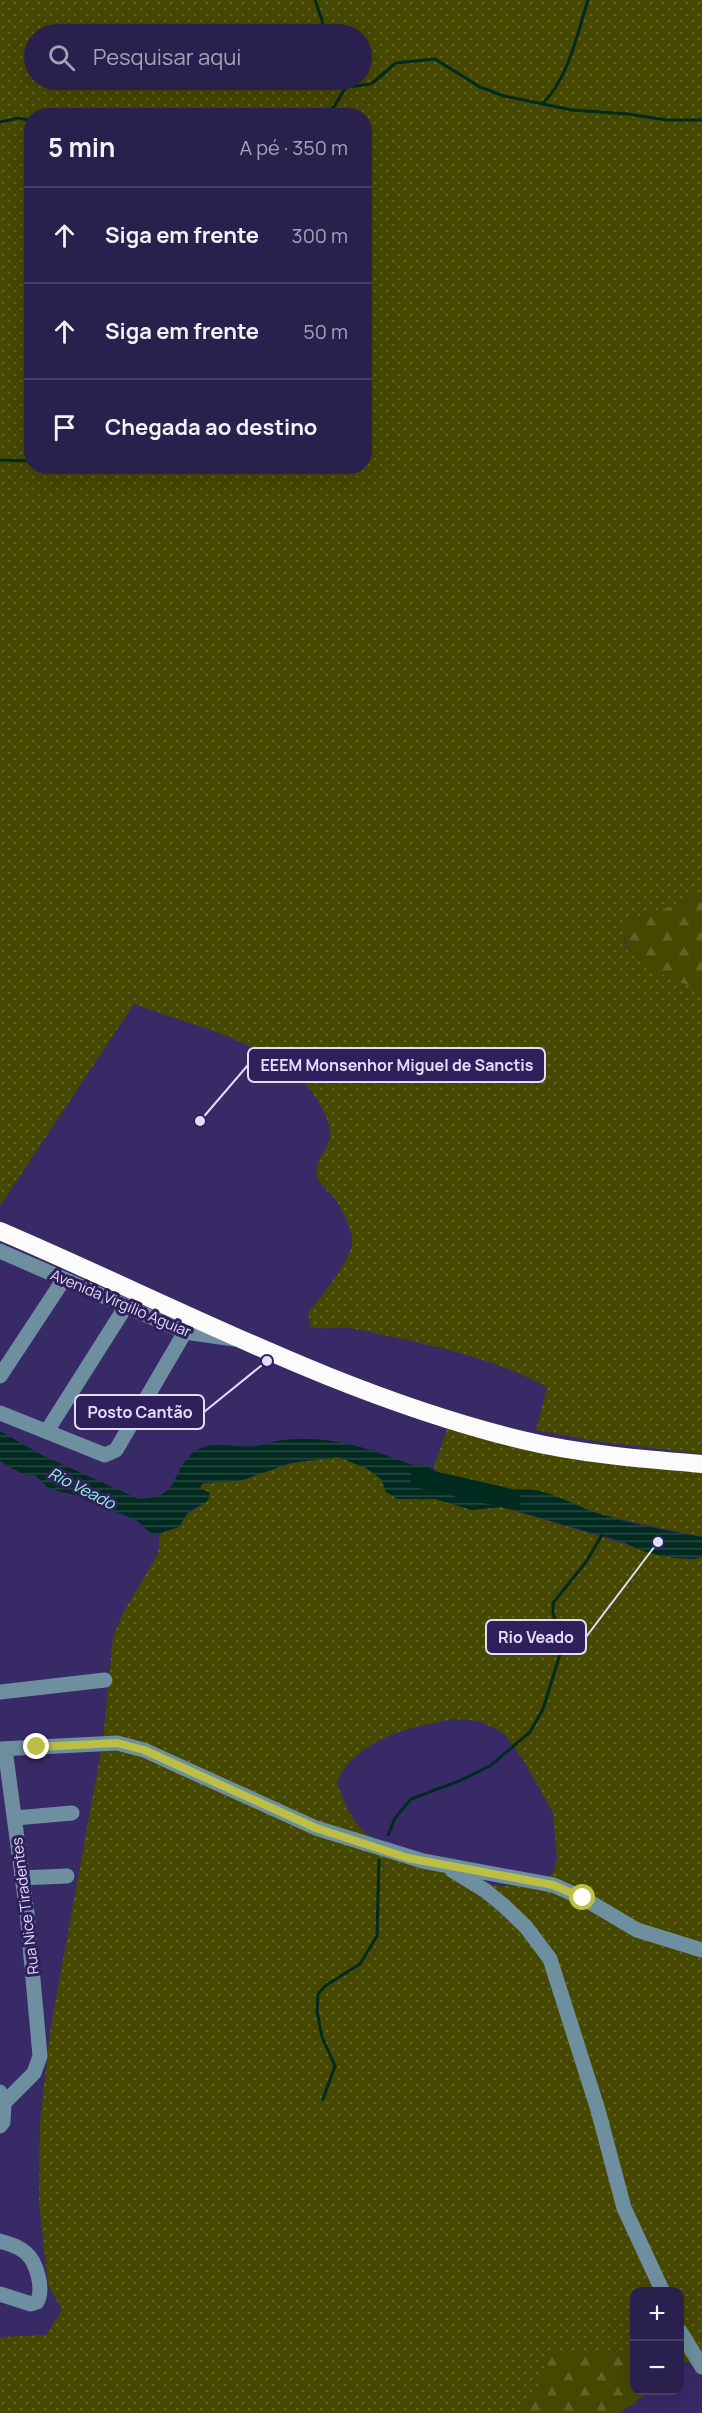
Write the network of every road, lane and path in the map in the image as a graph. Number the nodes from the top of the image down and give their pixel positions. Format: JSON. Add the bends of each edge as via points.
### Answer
{"nodes":[{"id":1,"x":0,"y":1231,"type":"edge"},
{"id":2,"x":1,"y":1254,"type":"edge"},
{"id":3,"x":63,"y":1279,"type":"junction"},
{"id":4,"x":126,"y":1306,"type":"junction"},
{"id":5,"x":185,"y":1332,"type":"junction"},
{"id":6,"x":246,"y":1340,"type":"junction"},
{"id":7,"x":0,"y":1376,"type":"edge"},
{"id":8,"x":0,"y":1413,"type":"edge"},
{"id":9,"x":47,"y":1431,"type":"junction"},
{"id":10,"x":702,"y":1464,"type":"edge"},
{"id":11,"x":105,"y":1680,"type":"dead end"},
{"id":12,"x":0,"y":1692,"type":"edge"},
{"id":13,"x":2,"y":1749,"type":"edge"},
{"id":14,"x":72,"y":1813,"type":"dead end"},
{"id":15,"x":15,"y":1818,"type":"junction"},
{"id":16,"x":441,"y":1865,"type":"junction"},
{"id":17,"x":67,"y":1876,"type":"dead end"},
{"id":18,"x":21,"y":1878,"type":"junction"},
{"id":19,"x":702,"y":1950,"type":"edge"},
{"id":20,"x":2,"y":2098,"type":"edge"},
{"id":21,"x":0,"y":2126,"type":"edge"},
{"id":22,"x":0,"y":2241,"type":"edge"},
{"id":23,"x":661,"y":2287,"type":"edge"},
{"id":24,"x":0,"y":2294,"type":"edge"},
{"id":25,"x":684,"y":2338,"type":"edge"},
{"id":26,"x":702,"y":2367,"type":"edge"}],
"edges":[{"from":1,"to":6,"type":"highway"},
{"from":2,"to":3,"type":"street","name":"Avenida Virgilio Aguiar"},
{"from":3,"to":4,"type":"street","name":"Avenida Virgilio Aguiar"},
{"from":3,"to":7,"type":"street"},
{"from":4,"to":5,"type":"street","name":"Avenida Virgilio Aguiar"},
{"from":4,"to":9,"type":"street"},
{"from":5,"to":6,"type":"street","name":"Avenida Virgilio Aguiar"},
{"from":5,"to":9,"type":"street","via":[[116,1450],[105,1455]]},
{"from":6,"to":10,"type":"highway","via":[[393,1402],[523,1440]]},
{"from":8,"to":9,"type":"street"},
{"from":11,"to":12,"type":"street"},
{"from":13,"to":15,"type":"street","name":"Rua Nice Tiradentes"},
{"from":13,"to":16,"type":"street","via":[[117,1743],[144,1750],[316,1828]]},
{"from":14,"to":15,"type":"street"},
{"from":15,"to":18,"type":"street","name":"Rua Nice Tiradentes"},
{"from":16,"to":19,"type":"street","via":[[553,1885],[637,1930]]},
{"from":16,"to":23,"type":"street","via":[[504,1906],[550,1959],[624,2208]]},
{"from":17,"to":18,"type":"street"},
{"from":18,"to":20,"type":"street","name":"Rua Nice Tiradentes","via":[[39,2063],[34,2073]]},
{"from":20,"to":21,"type":"street"},
{"from":22,"to":24,"type":"street","via":[[30,2258],[40,2295],[31,2304]]},
{"from":25,"to":26,"type":"street"}]}
